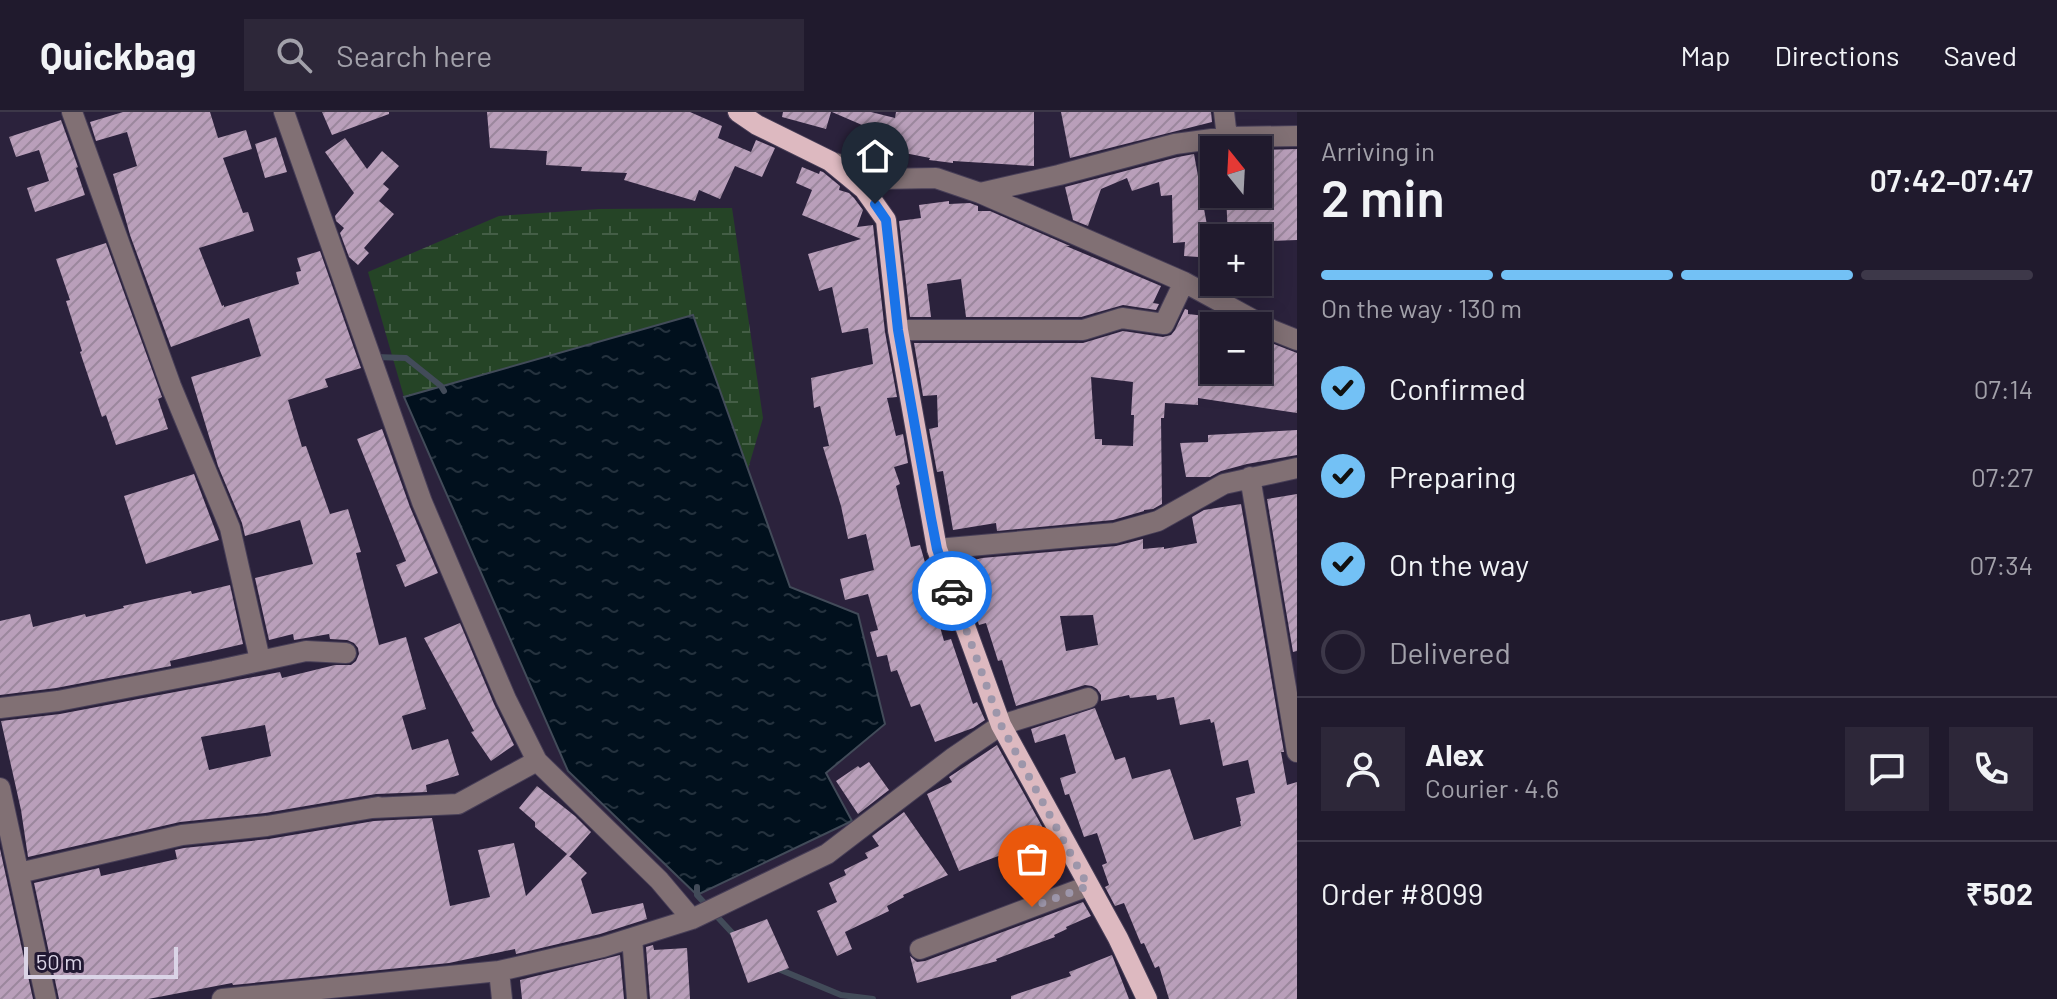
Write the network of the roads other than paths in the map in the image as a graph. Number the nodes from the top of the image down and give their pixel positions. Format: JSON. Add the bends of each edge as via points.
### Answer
{"nodes":[{"id":1,"x":72,"y":112,"type":"edge"},
{"id":2,"x":284,"y":112,"type":"edge"},
{"id":3,"x":738,"y":112,"type":"edge"},
{"id":4,"x":1224,"y":112,"type":"edge"},
{"id":5,"x":759,"y":118,"type":"edge"},
{"id":6,"x":1227,"y":136,"type":"edge"},
{"id":7,"x":1272,"y":136,"type":"edge"},
{"id":8,"x":1297,"y":136,"type":"edge"},
{"id":9,"x":1200,"y":141,"type":"edge"},
{"id":10,"x":830,"y":161,"type":"junction"},
{"id":11,"x":980,"y":193,"type":"junction"},
{"id":12,"x":1184,"y":282,"type":"junction"},
{"id":13,"x":898,"y":330,"type":"junction"},
{"id":14,"x":1297,"y":340,"type":"edge"},
{"id":15,"x":1297,"y":468,"type":"edge"},
{"id":16,"x":1250,"y":477,"type":"junction"},
{"id":17,"x":937,"y":549,"type":"junction"},
{"id":18,"x":346,"y":653,"type":"dead end"},
{"id":19,"x":260,"y":660,"type":"junction"},
{"id":20,"x":1088,"y":698,"type":"dead end"},
{"id":21,"x":0,"y":708,"type":"edge"},
{"id":22,"x":1001,"y":725,"type":"junction"},
{"id":23,"x":1297,"y":752,"type":"edge"},
{"id":24,"x":537,"y":761,"type":"junction"},
{"id":25,"x":0,"y":788,"type":"edge"},
{"id":26,"x":19,"y":873,"type":"junction"},
{"id":27,"x":1088,"y":886,"type":"junction"},
{"id":28,"x":692,"y":919,"type":"junction"},
{"id":29,"x":632,"y":938,"type":"junction"},
{"id":30,"x":920,"y":949,"type":"dead end"},
{"id":31,"x":499,"y":971,"type":"junction"},
{"id":32,"x":46,"y":999,"type":"edge"},
{"id":33,"x":222,"y":999,"type":"edge"},
{"id":34,"x":502,"y":999,"type":"edge"},
{"id":35,"x":637,"y":999,"type":"edge"},
{"id":36,"x":1147,"y":999,"type":"edge"}],
"edges":[{"from":1,"to":19,"type":"street","via":[[171,386],[230,528]]},
{"from":2,"to":24,"type":"street","via":[[422,502]]},
{"from":3,"to":5,"type":"main road"},
{"from":4,"to":6,"type":"street"},
{"from":5,"to":10,"type":"main road"},
{"from":7,"to":8,"type":"street"},
{"from":9,"to":11,"type":"street"},
{"from":10,"to":11,"type":"street","via":[[879,179],[936,178]]},
{"from":10,"to":13,"type":"main road","via":[[864,189],[886,220]]},
{"from":11,"to":12,"type":"street"},
{"from":12,"to":13,"type":"street","via":[[1164,324],[1122,318],[1083,330]]},
{"from":12,"to":14,"type":"street"},
{"from":13,"to":17,"type":"main road"},
{"from":15,"to":16,"type":"street"},
{"from":16,"to":17,"type":"street","via":[[1224,484],[1158,521],[1115,533]]},
{"from":16,"to":23,"type":"street"},
{"from":17,"to":22,"type":"main road"},
{"from":18,"to":19,"type":"street","via":[[306,651]]},
{"from":19,"to":21,"type":"street"},
{"from":20,"to":22,"type":"street"},
{"from":22,"to":27,"type":"main road"},
{"from":22,"to":28,"type":"street","via":[[827,854]]},
{"from":24,"to":26,"type":"street","via":[[458,804],[375,807],[182,835]]},
{"from":24,"to":28,"type":"street"},
{"from":25,"to":26,"type":"street"},
{"from":26,"to":32,"type":"street"},
{"from":27,"to":30,"type":"street"},
{"from":27,"to":36,"type":"main road"},
{"from":28,"to":29,"type":"street"},
{"from":29,"to":31,"type":"street"},
{"from":29,"to":35,"type":"street"},
{"from":31,"to":33,"type":"street"},
{"from":31,"to":34,"type":"street"}]}
